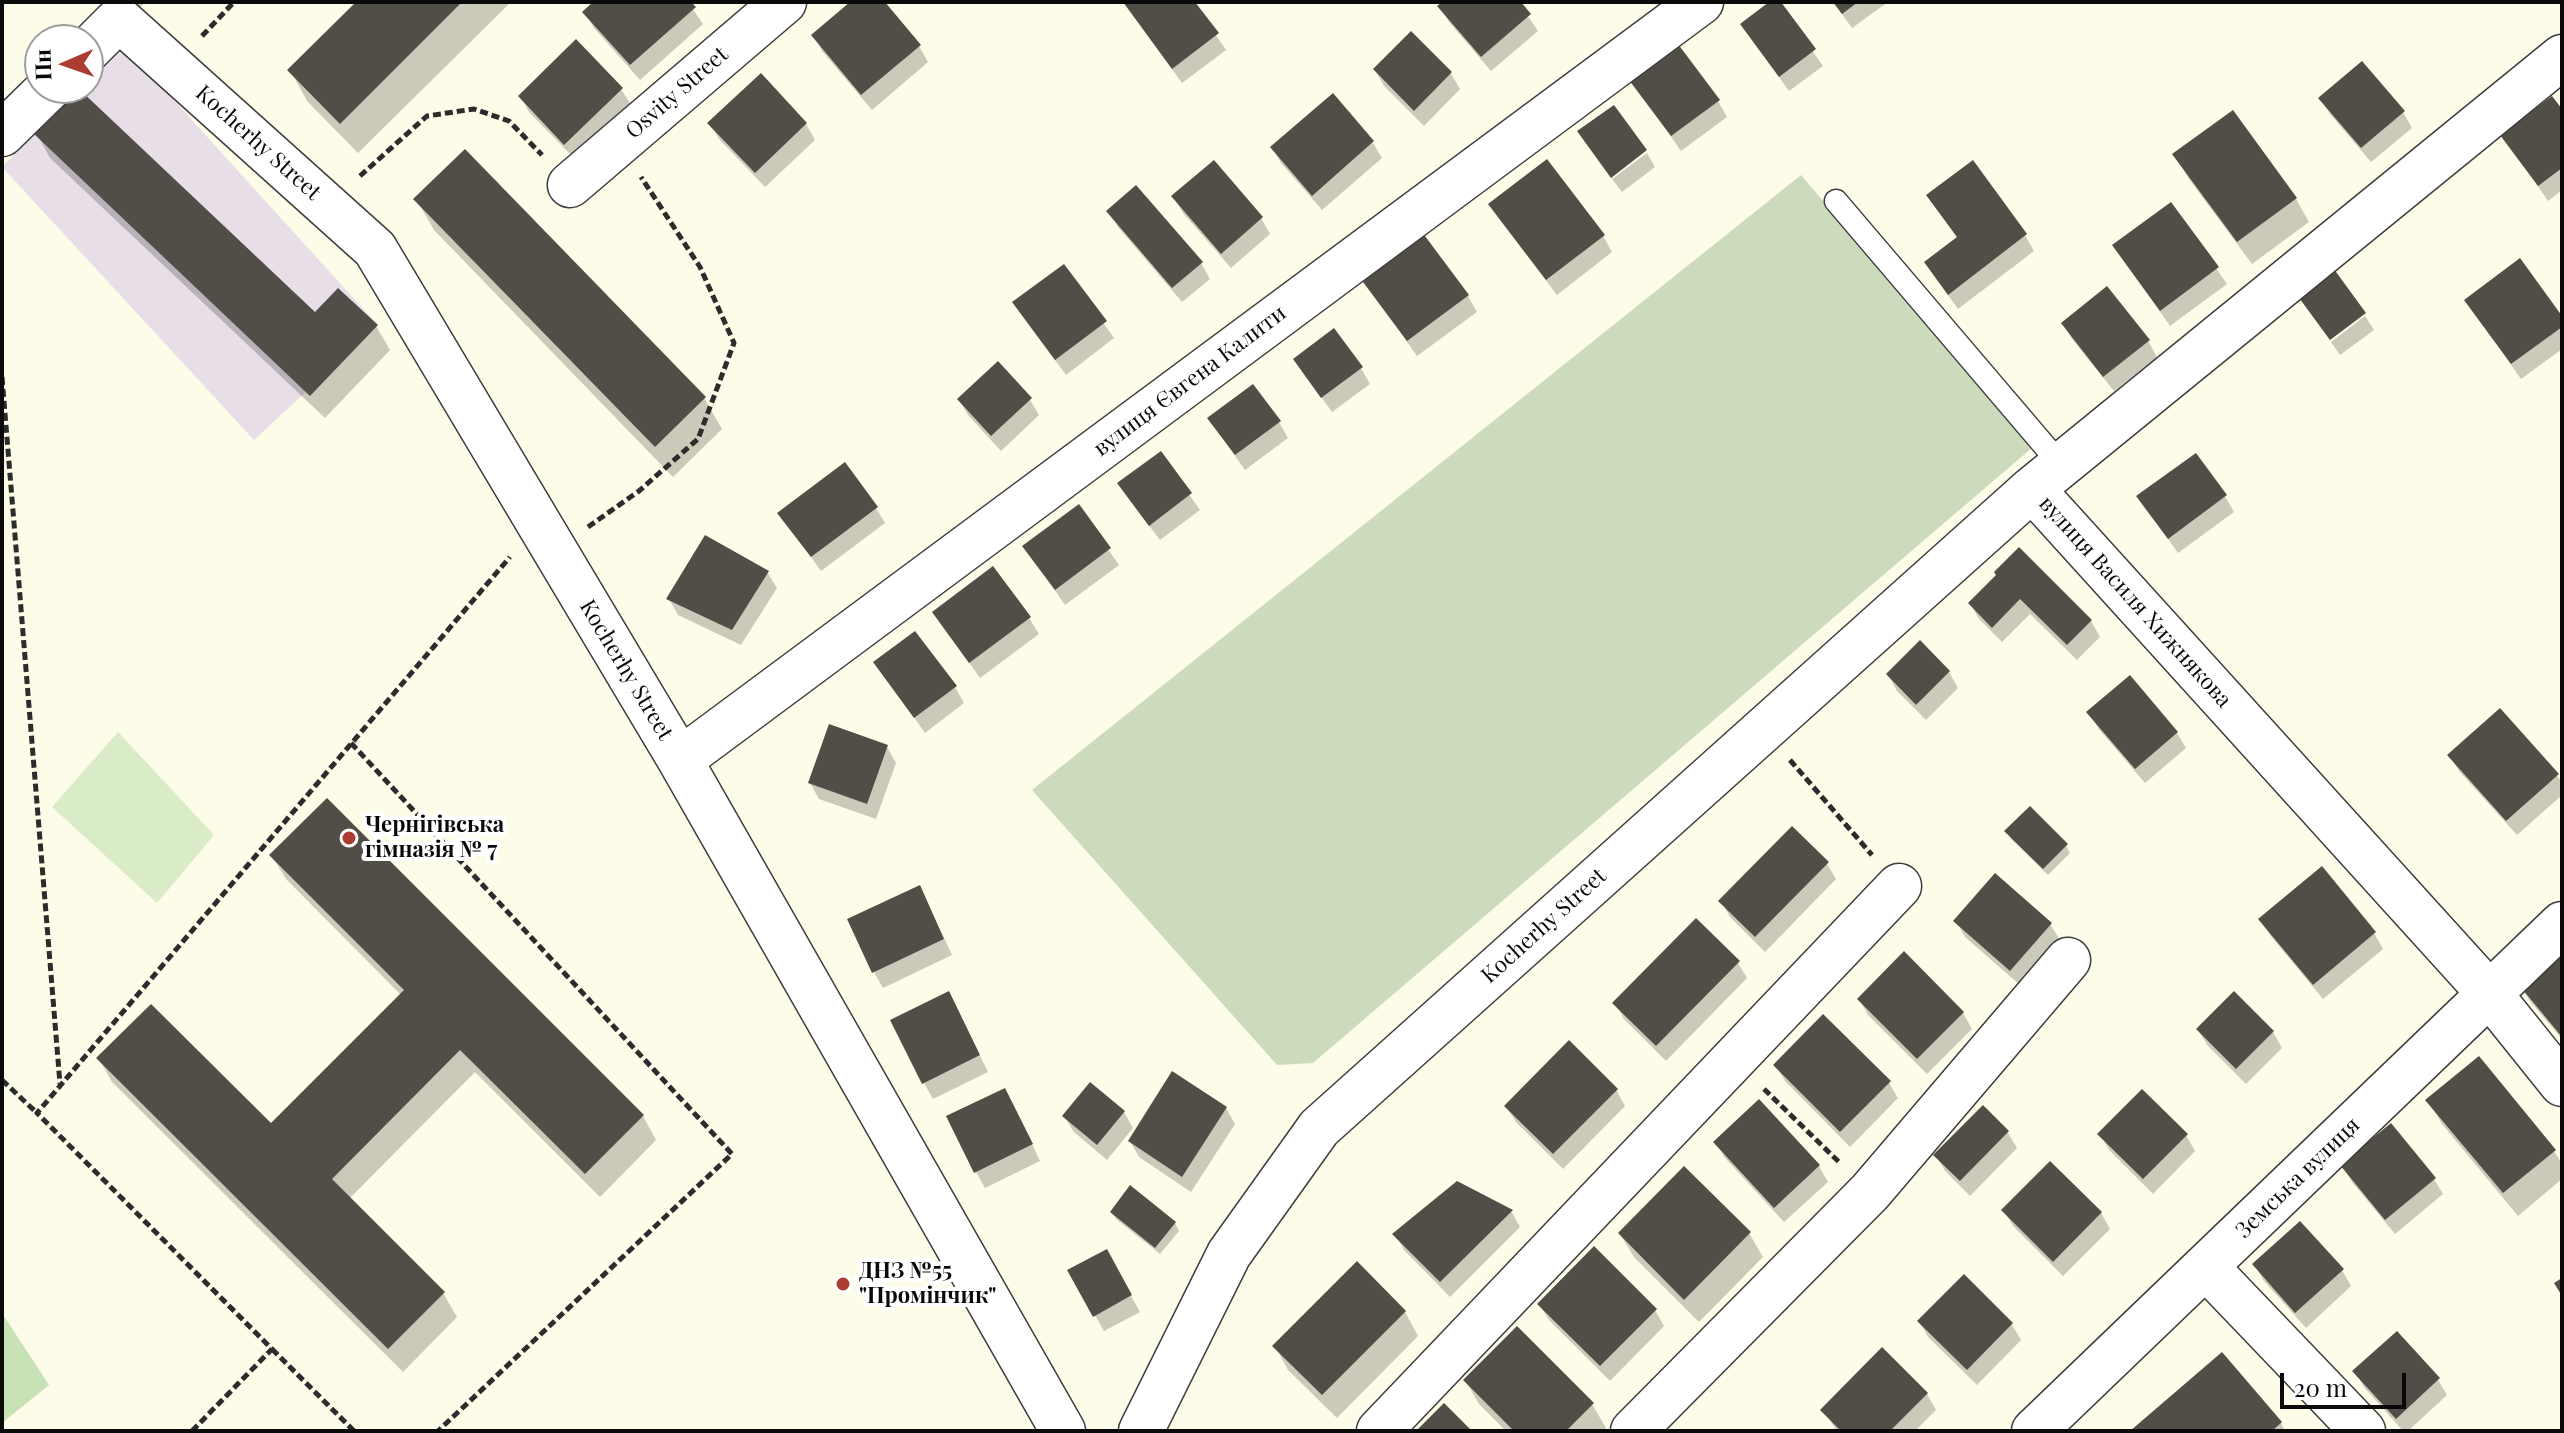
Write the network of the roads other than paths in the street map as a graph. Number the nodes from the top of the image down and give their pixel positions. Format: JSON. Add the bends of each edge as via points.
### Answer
{"nodes":[{"id":1,"x":784,"y":2,"type":"edge"},
{"id":2,"x":1701,"y":2,"type":"edge"},
{"id":3,"x":111,"y":11,"type":"edge"},
{"id":4,"x":2562,"y":57,"type":"edge"},
{"id":5,"x":33,"y":104,"type":"edge"},
{"id":6,"x":2,"y":134,"type":"edge"},
{"id":7,"x":570,"y":185,"type":"road end"},
{"id":8,"x":1836,"y":201,"type":"dead end"},
{"id":9,"x":2046,"y":477,"type":"junction"},
{"id":10,"x":680,"y":760,"type":"junction"},
{"id":11,"x":1899,"y":886,"type":"road end"},
{"id":12,"x":2562,"y":924,"type":"edge"},
{"id":13,"x":2068,"y":960,"type":"dead end"},
{"id":14,"x":2489,"y":993,"type":"junction"},
{"id":15,"x":2562,"y":1084,"type":"edge"},
{"id":16,"x":2206,"y":1267,"type":"junction"},
{"id":17,"x":1063,"y":1431,"type":"edge"},
{"id":18,"x":1141,"y":1431,"type":"edge"},
{"id":19,"x":1379,"y":1431,"type":"edge"},
{"id":20,"x":1633,"y":1431,"type":"edge"},
{"id":21,"x":2034,"y":1431,"type":"edge"},
{"id":22,"x":2363,"y":1431,"type":"edge"}],
"edges":[{"from":1,"to":7,"type":"street","name":"Osvity Street"},
{"from":2,"to":10,"type":"street","name":"вулиця Євгена Калити"},
{"from":3,"to":10,"type":"street","name":"Kocherhy Street","via":[[375,249]]},
{"from":4,"to":9,"type":"street","name":"вулиця Василя Хижнякова"},
{"from":5,"to":6,"type":"street"},
{"from":8,"to":9,"type":"lane"},
{"from":9,"to":14,"type":"street","name":"вулиця Василя Хижнякова"},
{"from":9,"to":18,"type":"street","name":"Kocherhy Street","via":[[1319,1128],[1229,1254]]},
{"from":10,"to":17,"type":"street","name":"Kocherhy Street"},
{"from":11,"to":19,"type":"street"},
{"from":12,"to":14,"type":"street","name":"Земська вулиця"},
{"from":13,"to":20,"type":"street","via":[[1870,1192]]},
{"from":14,"to":15,"type":"street","name":"вулиця Василя Хижнякова"},
{"from":14,"to":16,"type":"street","name":"Земська вулиця"},
{"from":16,"to":21,"type":"street","name":"Земська вулиця"},
{"from":16,"to":22,"type":"street"}]}
